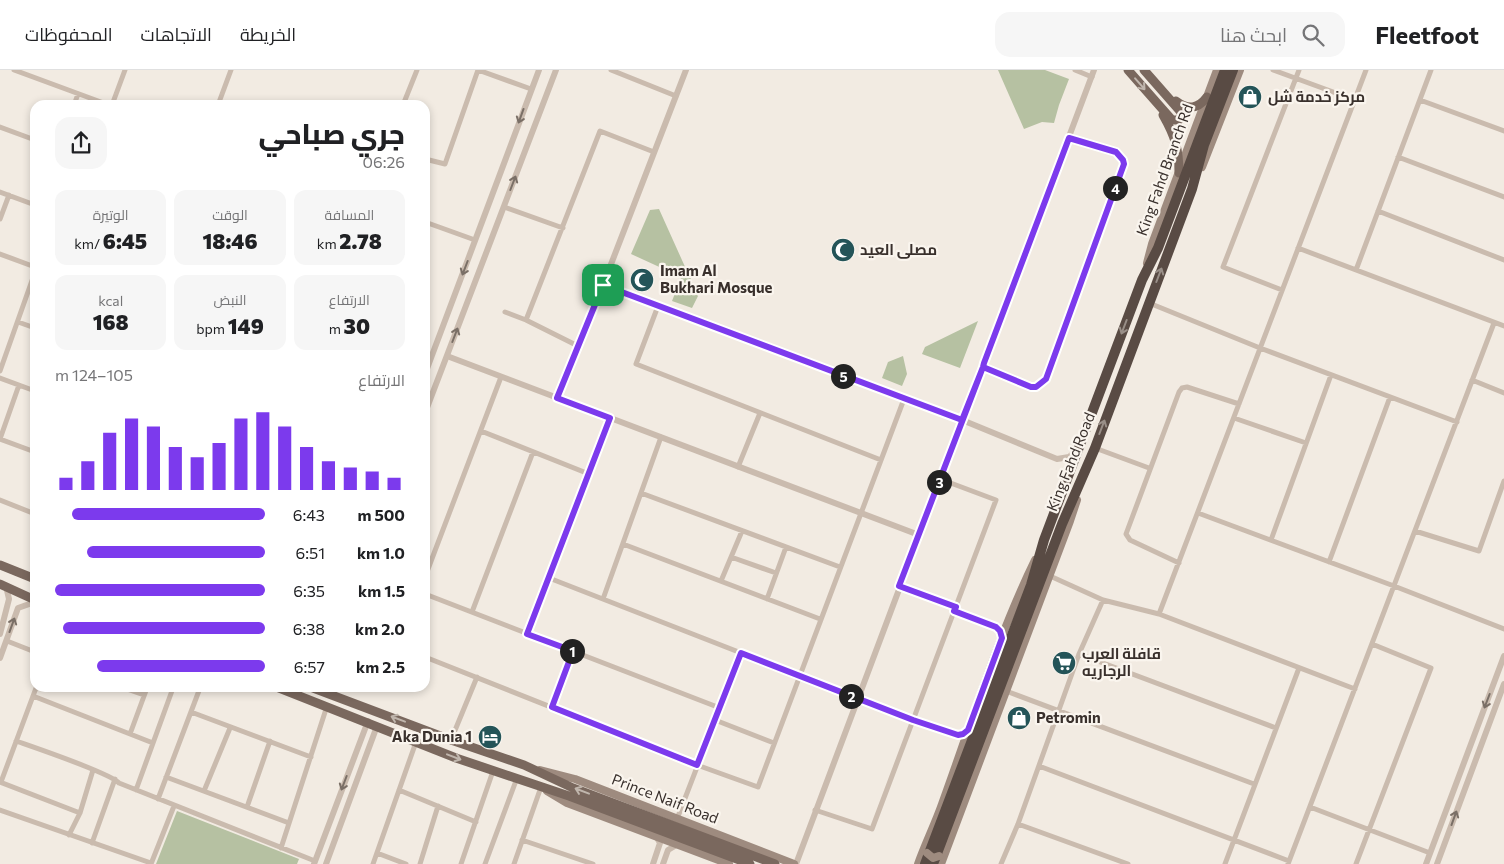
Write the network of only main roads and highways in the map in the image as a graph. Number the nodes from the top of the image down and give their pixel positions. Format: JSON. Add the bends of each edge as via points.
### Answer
{"nodes":[{"id":1,"x":1128,"y":70,"type":"edge"},
{"id":2,"x":1144,"y":70,"type":"edge"},
{"id":3,"x":1217,"y":70,"type":"edge"},
{"id":4,"x":1225,"y":70,"type":"edge"},
{"id":5,"x":1233,"y":70,"type":"edge"},
{"id":6,"x":1240,"y":70,"type":"edge"},
{"id":7,"x":1162,"y":90,"type":"junction"},
{"id":8,"x":1207,"y":97,"type":"junction"},
{"id":9,"x":1153,"y":98,"type":"junction"},
{"id":10,"x":1179,"y":173,"type":"junction"},
{"id":11,"x":1192,"y":189,"type":"junction"},
{"id":12,"x":1142,"y":280,"type":"junction"},
{"id":13,"x":1085,"y":472,"type":"junction"},
{"id":14,"x":1044,"y":540,"type":"junction"},
{"id":15,"x":0,"y":566,"type":"edge"},
{"id":16,"x":30,"y":577,"type":"edge"},
{"id":17,"x":2,"y":584,"type":"edge"},
{"id":18,"x":30,"y":598,"type":"edge"},
{"id":19,"x":290,"y":692,"type":"edge"},
{"id":20,"x":327,"y":692,"type":"edge"},
{"id":21,"x":524,"y":765,"type":"junction"},
{"id":22,"x":541,"y":787,"type":"junction"},
{"id":23,"x":925,"y":844,"type":"junction"},
{"id":24,"x":938,"y":862,"type":"edge"},
{"id":25,"x":726,"y":863,"type":"edge"},
{"id":26,"x":750,"y":864,"type":"edge"},
{"id":27,"x":774,"y":864,"type":"edge"},
{"id":28,"x":795,"y":864,"type":"edge"},
{"id":29,"x":918,"y":864,"type":"edge"},
{"id":30,"x":926,"y":864,"type":"edge"}],
"edges":[{"from":1,"to":9,"type":"main road","one_way":true},
{"from":2,"to":7,"type":"main road"},
{"from":3,"to":8,"type":"main road","name":"King Fahd Branch Rd"},
{"from":4,"to":12,"type":"highway","name":"King Fahd Road","via":[[1158,248]]},
{"from":5,"to":11,"type":"highway","name":"King Fahd Road","via":[[1204,145]]},
{"from":6,"to":11,"type":"main road","name":"King Fahd Branch Rd"},
{"from":7,"to":8,"type":"main road","via":[[1187,108],[1200,105]]},
{"from":7,"to":9,"type":"main road","via":[[1182,113],[1179,120],[1172,120]]},
{"from":8,"to":10,"type":"main road","name":"King Fahd Branch Rd"},
{"from":9,"to":10,"type":"main road","via":[[1176,140]]},
{"from":10,"to":12,"type":"main road","name":"King Fahd Branch Rd"},
{"from":13,"to":11,"type":"highway","name":"King Fahd Road","one_way":true},
{"from":12,"to":14,"type":"highway","name":"King Fahd Road","one_way":true},
{"from":13,"to":24,"type":"highway","name":"King Fahd Road","via":[[1062,524]]},
{"from":13,"to":24,"type":"main road","via":[[1050,576],[946,850]]},
{"from":14,"to":23,"type":"main road","via":[[1002,638]]},
{"from":14,"to":30,"type":"highway","name":"King Fahd Road","via":[[1031,584]]},
{"from":15,"to":16,"type":"main road"},
{"from":17,"to":18,"type":"main road"},
{"from":19,"to":22,"type":"main road","name":"Prince Naif Road","one_way":true},
{"from":21,"to":20,"type":"main road","name":"Prince Naif Road","one_way":true},
{"from":27,"to":21,"type":"main road","name":"Prince Naif Road","one_way":true,"via":[[573,788]]},
{"from":21,"to":28,"type":"main road","name":"Prince Naif Road","via":[[574,779]]},
{"from":22,"to":25,"type":"main road","name":"Prince Naif Road","via":[[567,803]]},
{"from":22,"to":26,"type":"main road","name":"Prince Naif Road"},
{"from":23,"to":24,"type":"main road","bridge":true,"via":[[930,858]]},
{"from":23,"to":29,"type":"main road"}]}
